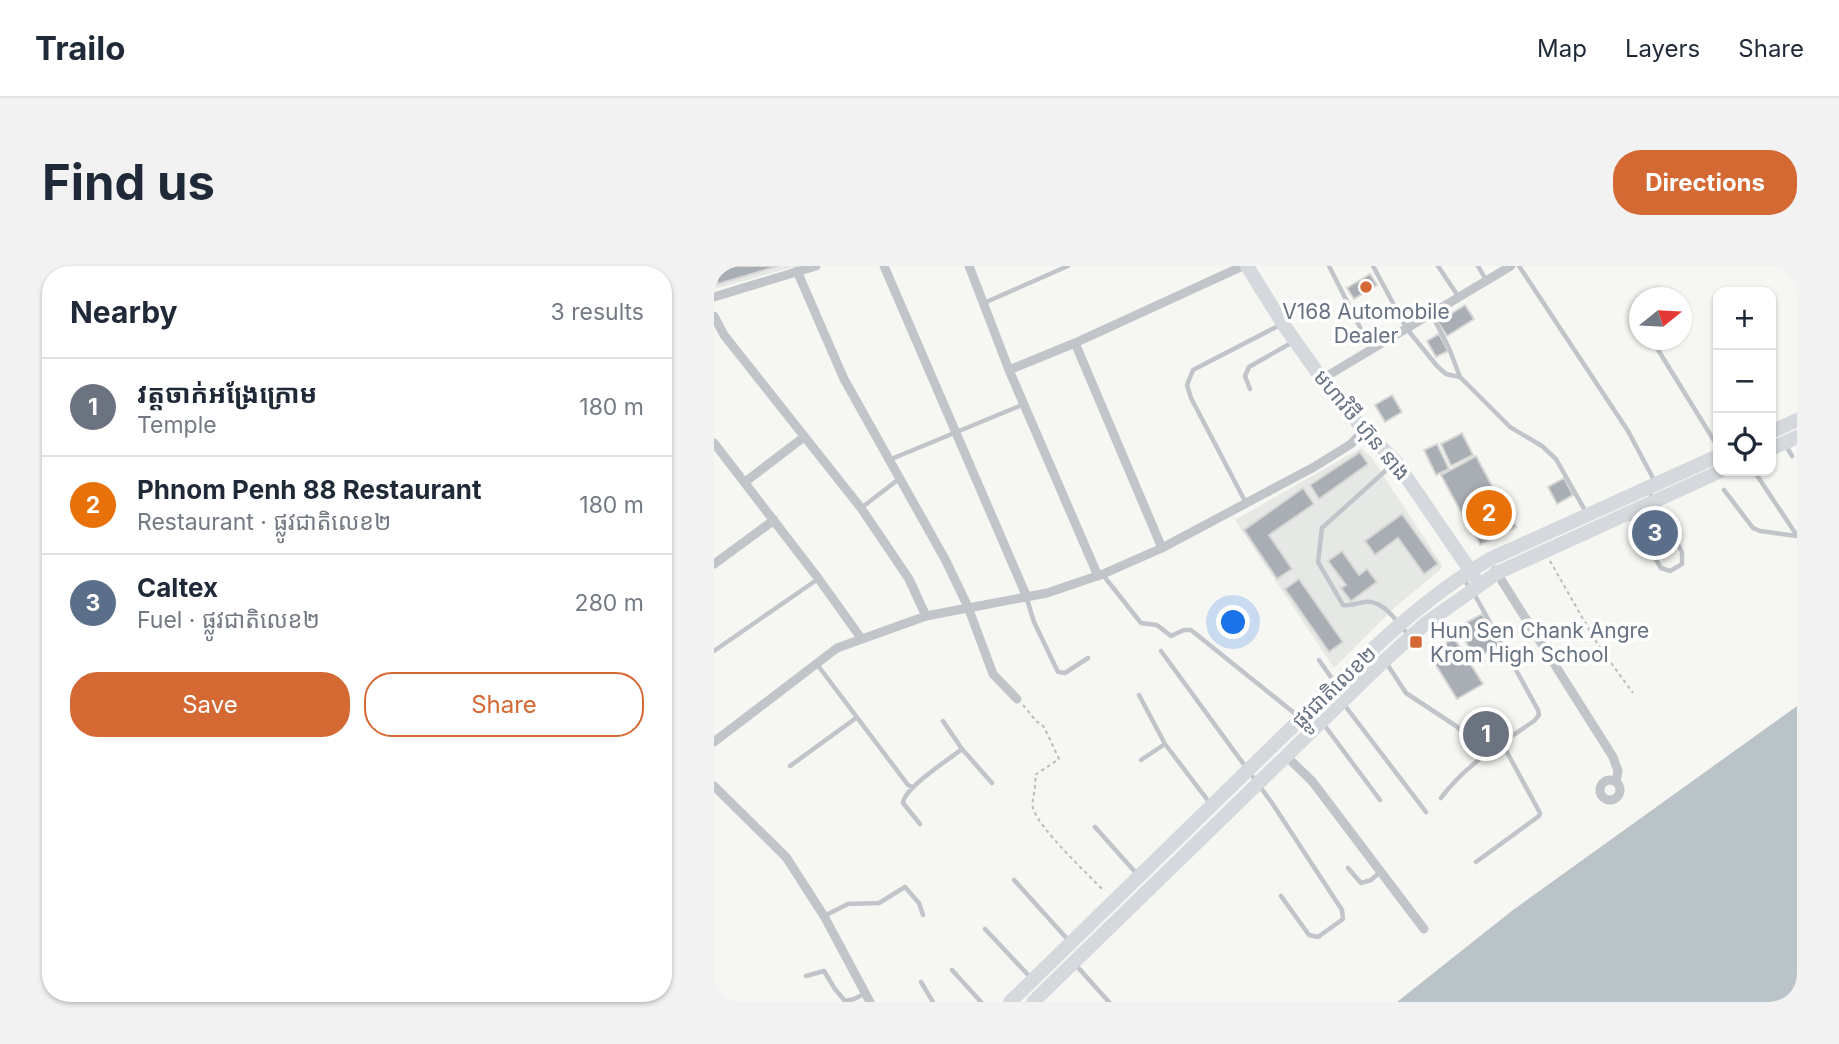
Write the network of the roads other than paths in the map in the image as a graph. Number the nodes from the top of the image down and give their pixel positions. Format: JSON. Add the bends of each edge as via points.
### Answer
{"nodes":[{"id":1,"x":816,"y":266,"type":"edge"},
{"id":2,"x":884,"y":266,"type":"edge"},
{"id":3,"x":970,"y":266,"type":"edge"},
{"id":4,"x":1068,"y":266,"type":"edge"},
{"id":5,"x":1245,"y":266,"type":"edge"},
{"id":6,"x":1329,"y":266,"type":"edge"},
{"id":7,"x":1373,"y":266,"type":"edge"},
{"id":8,"x":1438,"y":266,"type":"edge"},
{"id":9,"x":1478,"y":266,"type":"edge"},
{"id":10,"x":1511,"y":266,"type":"edge"},
{"id":11,"x":1519,"y":266,"type":"edge"},
{"id":12,"x":797,"y":271,"type":"junction"},
{"id":13,"x":1487,"y":281,"type":"junction"},
{"id":14,"x":714,"y":297,"type":"edge"},
{"id":15,"x":1458,"y":297,"type":"junction"},
{"id":16,"x":983,"y":303,"type":"junction"},
{"id":17,"x":1432,"y":315,"type":"junction"},
{"id":18,"x":714,"y":316,"type":"edge"},
{"id":19,"x":1283,"y":324,"type":"junction"},
{"id":20,"x":1407,"y":329,"type":"junction"},
{"id":21,"x":1295,"y":341,"type":"junction"},
{"id":22,"x":1075,"y":343,"type":"junction"},
{"id":23,"x":1371,"y":349,"type":"junction"},
{"id":24,"x":1658,"y":350,"type":"edge"},
{"id":25,"x":1009,"y":370,"type":"junction"},
{"id":26,"x":1460,"y":377,"type":"junction"},
{"id":27,"x":1322,"y":379,"type":"junction"},
{"id":28,"x":1251,"y":389,"type":"dead end"},
{"id":29,"x":1023,"y":404,"type":"junction"},
{"id":30,"x":1797,"y":420,"type":"edge"},
{"id":31,"x":1364,"y":430,"type":"junction"},
{"id":32,"x":1776,"y":430,"type":"edge"},
{"id":33,"x":955,"y":433,"type":"junction"},
{"id":34,"x":804,"y":437,"type":"junction"},
{"id":35,"x":1713,"y":439,"type":"edge"},
{"id":36,"x":714,"y":443,"type":"edge"},
{"id":37,"x":1713,"y":459,"type":"edge"},
{"id":38,"x":889,"y":460,"type":"junction"},
{"id":39,"x":1396,"y":462,"type":"junction"},
{"id":40,"x":1713,"y":473,"type":"edge"},
{"id":41,"x":1758,"y":476,"type":"edge"},
{"id":42,"x":899,"y":478,"type":"junction"},
{"id":43,"x":745,"y":482,"type":"junction"},
{"id":44,"x":1724,"y":490,"type":"dead end"},
{"id":45,"x":1653,"y":491,"type":"junction"},
{"id":46,"x":1246,"y":504,"type":"junction"},
{"id":47,"x":1625,"y":506,"type":"junction"},
{"id":48,"x":861,"y":508,"type":"junction"},
{"id":49,"x":1588,"y":514,"type":"junction"},
{"id":50,"x":774,"y":520,"type":"junction"},
{"id":51,"x":1664,"y":520,"type":"junction"},
{"id":52,"x":1639,"y":532,"type":"junction"},
{"id":53,"x":1797,"y":535,"type":"edge"},
{"id":54,"x":1162,"y":548,"type":"junction"},
{"id":55,"x":1489,"y":559,"type":"junction"},
{"id":56,"x":714,"y":564,"type":"edge"},
{"id":57,"x":1466,"y":573,"type":"junction"},
{"id":58,"x":1497,"y":573,"type":"junction"},
{"id":59,"x":1100,"y":575,"type":"junction"},
{"id":60,"x":818,"y":578,"type":"junction"},
{"id":61,"x":1475,"y":587,"type":"junction"},
{"id":62,"x":1026,"y":596,"type":"junction"},
{"id":63,"x":968,"y":607,"type":"junction"},
{"id":64,"x":926,"y":616,"type":"junction"},
{"id":65,"x":1399,"y":624,"type":"junction"},
{"id":66,"x":1410,"y":637,"type":"junction"},
{"id":67,"x":861,"y":638,"type":"junction"},
{"id":68,"x":1376,"y":647,"type":"junction"},
{"id":69,"x":1161,"y":651,"type":"dead end"},
{"id":70,"x":714,"y":652,"type":"edge"},
{"id":71,"x":1088,"y":658,"type":"dead end"},
{"id":72,"x":1319,"y":660,"type":"dead end"},
{"id":73,"x":1385,"y":660,"type":"junction"},
{"id":74,"x":816,"y":663,"type":"junction"},
{"id":75,"x":1334,"y":686,"type":"junction"},
{"id":76,"x":1139,"y":695,"type":"dead end"},
{"id":77,"x":1017,"y":699,"type":"road end"},
{"id":78,"x":1345,"y":699,"type":"junction"},
{"id":79,"x":856,"y":718,"type":"junction"},
{"id":80,"x":1301,"y":719,"type":"junction"},
{"id":81,"x":943,"y":721,"type":"dead end"},
{"id":82,"x":1322,"y":722,"type":"junction"},
{"id":83,"x":714,"y":742,"type":"edge"},
{"id":84,"x":1502,"y":743,"type":"junction"},
{"id":85,"x":1166,"y":744,"type":"junction"},
{"id":86,"x":962,"y":749,"type":"junction"},
{"id":87,"x":1486,"y":753,"type":"junction"},
{"id":88,"x":1286,"y":756,"type":"junction"},
{"id":89,"x":1141,"y":760,"type":"dead end"},
{"id":90,"x":790,"y":766,"type":"dead end"},
{"id":91,"x":1248,"y":770,"type":"junction"},
{"id":92,"x":1615,"y":781,"type":"dead end"},
{"id":93,"x":992,"y":783,"type":"dead end"},
{"id":94,"x":1258,"y":783,"type":"junction"},
{"id":95,"x":714,"y":786,"type":"edge"},
{"id":96,"x":912,"y":787,"type":"junction"},
{"id":97,"x":1441,"y":798,"type":"dead end"},
{"id":98,"x":1380,"y":800,"type":"dead end"},
{"id":99,"x":1212,"y":806,"type":"junction"},
{"id":100,"x":1426,"y":812,"type":"dead end"},
{"id":101,"x":920,"y":824,"type":"dead end"},
{"id":102,"x":1094,"y":827,"type":"dead end"},
{"id":103,"x":1180,"y":836,"type":"junction"},
{"id":104,"x":1191,"y":849,"type":"junction"},
{"id":105,"x":1476,"y":862,"type":"dead end"},
{"id":106,"x":1348,"y":868,"type":"dead end"},
{"id":107,"x":1381,"y":872,"type":"junction"},
{"id":108,"x":1139,"y":876,"type":"junction"},
{"id":109,"x":1014,"y":880,"type":"dead end"},
{"id":110,"x":1281,"y":895,"type":"dead end"},
{"id":111,"x":923,"y":915,"type":"dead end"},
{"id":112,"x":824,"y":916,"type":"junction"},
{"id":113,"x":1092,"y":922,"type":"junction"},
{"id":114,"x":985,"y":929,"type":"dead end"},
{"id":115,"x":1424,"y":929,"type":"dead end"},
{"id":116,"x":1103,"y":934,"type":"junction"},
{"id":117,"x":1071,"y":943,"type":"junction"},
{"id":118,"x":1073,"y":963,"type":"junction"},
{"id":119,"x":952,"y":970,"type":"dead end"},
{"id":120,"x":806,"y":976,"type":"dead end"},
{"id":121,"x":1032,"y":980,"type":"junction"},
{"id":122,"x":920,"y":982,"type":"dead end"},
{"id":123,"x":868,"y":998,"type":"edge"},
{"id":124,"x":933,"y":1002,"type":"edge"},
{"id":125,"x":981,"y":1002,"type":"edge"},
{"id":126,"x":1010,"y":1002,"type":"edge"},
{"id":127,"x":1033,"y":1002,"type":"edge"},
{"id":128,"x":1109,"y":1002,"type":"edge"}],
"edges":[{"from":1,"to":12,"type":"street"},
{"from":2,"to":33,"type":"street"},
{"from":3,"to":16,"type":"street"},
{"from":4,"to":16,"type":"lane"},
{"from":5,"to":19,"type":"main road","name":"មហាវិថី ហ៊ុន នាង"},
{"from":5,"to":22,"type":"street"},
{"from":6,"to":23,"type":"lane"},
{"from":7,"to":20,"type":"lane"},
{"from":8,"to":15,"type":"lane"},
{"from":9,"to":13,"type":"lane"},
{"from":10,"to":13,"type":"street"},
{"from":11,"to":45,"type":"lane","via":[[1628,431]]},
{"from":12,"to":14,"type":"street"},
{"from":12,"to":38,"type":"street","via":[[844,379]]},
{"from":13,"to":15,"type":"street"},
{"from":15,"to":17,"type":"street"},
{"from":16,"to":25,"type":"street"},
{"from":17,"to":20,"type":"street"},
{"from":17,"to":26,"type":"lane"},
{"from":18,"to":34,"type":"street"},
{"from":19,"to":21,"type":"main road","name":"មហាវិថី ហ៊ុន នាង"},
{"from":19,"to":46,"type":"lane","via":[[1193,370],[1187,385]]},
{"from":20,"to":23,"type":"street"},
{"from":20,"to":26,"type":"lane","via":[[1437,366]]},
{"from":21,"to":27,"type":"main road","name":"មហាវិថី ហ៊ុន នាង"},
{"from":21,"to":28,"type":"lane","via":[[1249,367],[1245,376]]},
{"from":22,"to":25,"type":"street"},
{"from":22,"to":54,"type":"street"},
{"from":23,"to":27,"type":"street"},
{"from":24,"to":35,"type":"lane"},
{"from":25,"to":29,"type":"street"},
{"from":26,"to":49,"type":"lane","via":[[1510,427],[1556,459]]},
{"from":27,"to":31,"type":"main road","name":"មហាវិថី ហ៊ុន នាង"},
{"from":29,"to":33,"type":"lane"},
{"from":29,"to":59,"type":"street"},
{"from":30,"to":32,"type":"main road"},
{"from":31,"to":39,"type":"main road","name":"មហាវិថី ហ៊ុន នាង"},
{"from":31,"to":46,"type":"street","via":[[1351,444]]},
{"from":33,"to":38,"type":"lane"},
{"from":33,"to":62,"type":"street"},
{"from":34,"to":43,"type":"street"},
{"from":34,"to":48,"type":"street"},
{"from":36,"to":43,"type":"street"},
{"from":37,"to":45,"type":"main road","name":"ផ្លូវជាតិលេខ២"},
{"from":38,"to":42,"type":"street"},
{"from":39,"to":57,"type":"main road","name":"មហាវិថី ហ៊ុន នាង"},
{"from":39,"to":65,"type":"lane","via":[[1322,528],[1318,562],[1343,605],[1369,601],[1380,605]]},
{"from":40,"to":45,"type":"main road","name":"ផ្លូវជាតិលេខ២"},
{"from":41,"to":53,"type":"lane"},
{"from":42,"to":48,"type":"lane"},
{"from":42,"to":63,"type":"street"},
{"from":43,"to":50,"type":"street"},
{"from":44,"to":53,"type":"lane","via":[[1754,528]]},
{"from":45,"to":47,"type":"main road","name":"ផ្លូវជាតិលេខ២"},
{"from":45,"to":51,"type":"lane"},
{"from":46,"to":54,"type":"street"},
{"from":47,"to":49,"type":"main road","name":"ផ្លូវជាតិលេខ២"},
{"from":47,"to":52,"type":"lane"},
{"from":47,"to":58,"type":"main road","name":"ផ្លូវជាតិលេខ២"},
{"from":48,"to":64,"type":"street","via":[[909,579]]},
{"from":49,"to":55,"type":"main road","name":"ផ្លូវជាតិលេខ២"},
{"from":50,"to":56,"type":"street"},
{"from":50,"to":60,"type":"street"},
{"from":51,"to":52,"type":"lane"},
{"from":51,"to":52,"type":"lane","via":[[1683,558],[1682,564],[1670,571],[1661,568]]},
{"from":54,"to":59,"type":"street"},
{"from":55,"to":57,"type":"main road","name":"ផ្លូវជាតិលេខ២"},
{"from":55,"to":58,"type":"street"},
{"from":57,"to":61,"type":"main road","name":"មហាវិថី ហ៊ុន នាង"},
{"from":57,"to":65,"type":"main road","name":"ផ្លូវជាតិលេខ២"},
{"from":58,"to":61,"type":"main road","name":"ផ្លូវជាតិលេខ២"},
{"from":58,"to":92,"type":"street","via":[[1613,757],[1618,771]]},
{"from":59,"to":62,"type":"street"},
{"from":59,"to":80,"type":"lane","via":[[1140,623],[1157,625],[1171,636],[1191,630]]},
{"from":60,"to":67,"type":"street"},
{"from":60,"to":70,"type":"lane"},
{"from":61,"to":66,"type":"main road","name":"ផ្លូវជាតិលេខ២"},
{"from":61,"to":84,"type":"lane","via":[[1538,710],[1537,718]]},
{"from":62,"to":63,"type":"street"},
{"from":62,"to":71,"type":"lane","via":[[1058,672],[1065,673]]},
{"from":63,"to":64,"type":"street"},
{"from":63,"to":77,"type":"street","via":[[993,674]]},
{"from":64,"to":67,"type":"street"},
{"from":65,"to":66,"type":"lane"},
{"from":65,"to":68,"type":"main road","name":"ផ្លូវជាតិលេខ២"},
{"from":66,"to":73,"type":"main road","name":"ផ្លូវជាតិលេខ២"},
{"from":67,"to":74,"type":"street"},
{"from":68,"to":73,"type":"lane"},
{"from":68,"to":75,"type":"main road","name":"ផ្លូវជាតិលេខ២"},
{"from":69,"to":91,"type":"lane"},
{"from":72,"to":75,"type":"lane"},
{"from":73,"to":78,"type":"main road","name":"ផ្លូវជាតិលេខ២"},
{"from":73,"to":87,"type":"lane","via":[[1406,693],[1456,726]]},
{"from":74,"to":79,"type":"lane"},
{"from":74,"to":83,"type":"street"},
{"from":75,"to":78,"type":"lane"},
{"from":75,"to":80,"type":"main road","name":"ផ្លូវជាតិលេខ២"},
{"from":76,"to":85,"type":"lane"},
{"from":78,"to":82,"type":"main road","name":"ផ្លូវជាតិលេខ២"},
{"from":78,"to":100,"type":"lane"},
{"from":79,"to":90,"type":"lane"},
{"from":79,"to":96,"type":"lane"},
{"from":80,"to":91,"type":"main road","name":"ផ្លូវជាតិលេខ២"},
{"from":81,"to":86,"type":"lane"},
{"from":82,"to":88,"type":"main road","name":"ផ្លូវជាតិលេខ២"},
{"from":82,"to":98,"type":"lane"},
{"from":84,"to":87,"type":"lane"},
{"from":84,"to":105,"type":"lane","via":[[1540,813]]},
{"from":85,"to":89,"type":"lane"},
{"from":85,"to":99,"type":"lane"},
{"from":86,"to":93,"type":"lane"},
{"from":86,"to":96,"type":"lane"},
{"from":87,"to":97,"type":"lane"},
{"from":88,"to":94,"type":"main road","name":"ផ្លូវជាតិលេខ២"},
{"from":88,"to":107,"type":"street","via":[[1312,782]]},
{"from":91,"to":94,"type":"lane"},
{"from":91,"to":99,"type":"main road","name":"ផ្លូវជាតិលេខ២"},
{"from":94,"to":104,"type":"main road","name":"ផ្លូវជាតិលេខ២"},
{"from":94,"to":110,"type":"lane","via":[[1342,909],[1343,919],[1314,937]]},
{"from":95,"to":112,"type":"street","via":[[786,857]]},
{"from":96,"to":101,"type":"lane","via":[[903,803]]},
{"from":99,"to":103,"type":"main road","name":"ផ្លូវជាតិលេខ២"},
{"from":102,"to":108,"type":"lane"},
{"from":103,"to":104,"type":"main road"},
{"from":103,"to":108,"type":"main road","name":"ផ្លូវជាតិលេខ២"},
{"from":104,"to":116,"type":"main road","name":"ផ្លូវជាតិលេខ២"},
{"from":106,"to":107,"type":"lane","via":[[1361,883]]},
{"from":107,"to":115,"type":"street"},
{"from":108,"to":113,"type":"main road","name":"ផ្លូវជាតិលេខ២"},
{"from":109,"to":117,"type":"lane"},
{"from":111,"to":112,"type":"lane","via":[[905,887],[879,903],[848,904]]},
{"from":112,"to":123,"type":"street"},
{"from":113,"to":116,"type":"main road"},
{"from":113,"to":117,"type":"main road","name":"ផ្លូវជាតិលេខ២"},
{"from":114,"to":121,"type":"lane"},
{"from":116,"to":118,"type":"main road","name":"ផ្លូវជាតិលេខ២"},
{"from":117,"to":121,"type":"main road","name":"ផ្លូវជាតិលេខ២"},
{"from":118,"to":127,"type":"main road","name":"ផ្លូវជាតិលេខ២"},
{"from":118,"to":128,"type":"lane"},
{"from":119,"to":125,"type":"lane"},
{"from":120,"to":123,"type":"lane","via":[[824,971],[845,1001]]},
{"from":121,"to":126,"type":"main road","name":"ផ្លូវជាតិលេខ២"},
{"from":122,"to":124,"type":"lane"}]}
